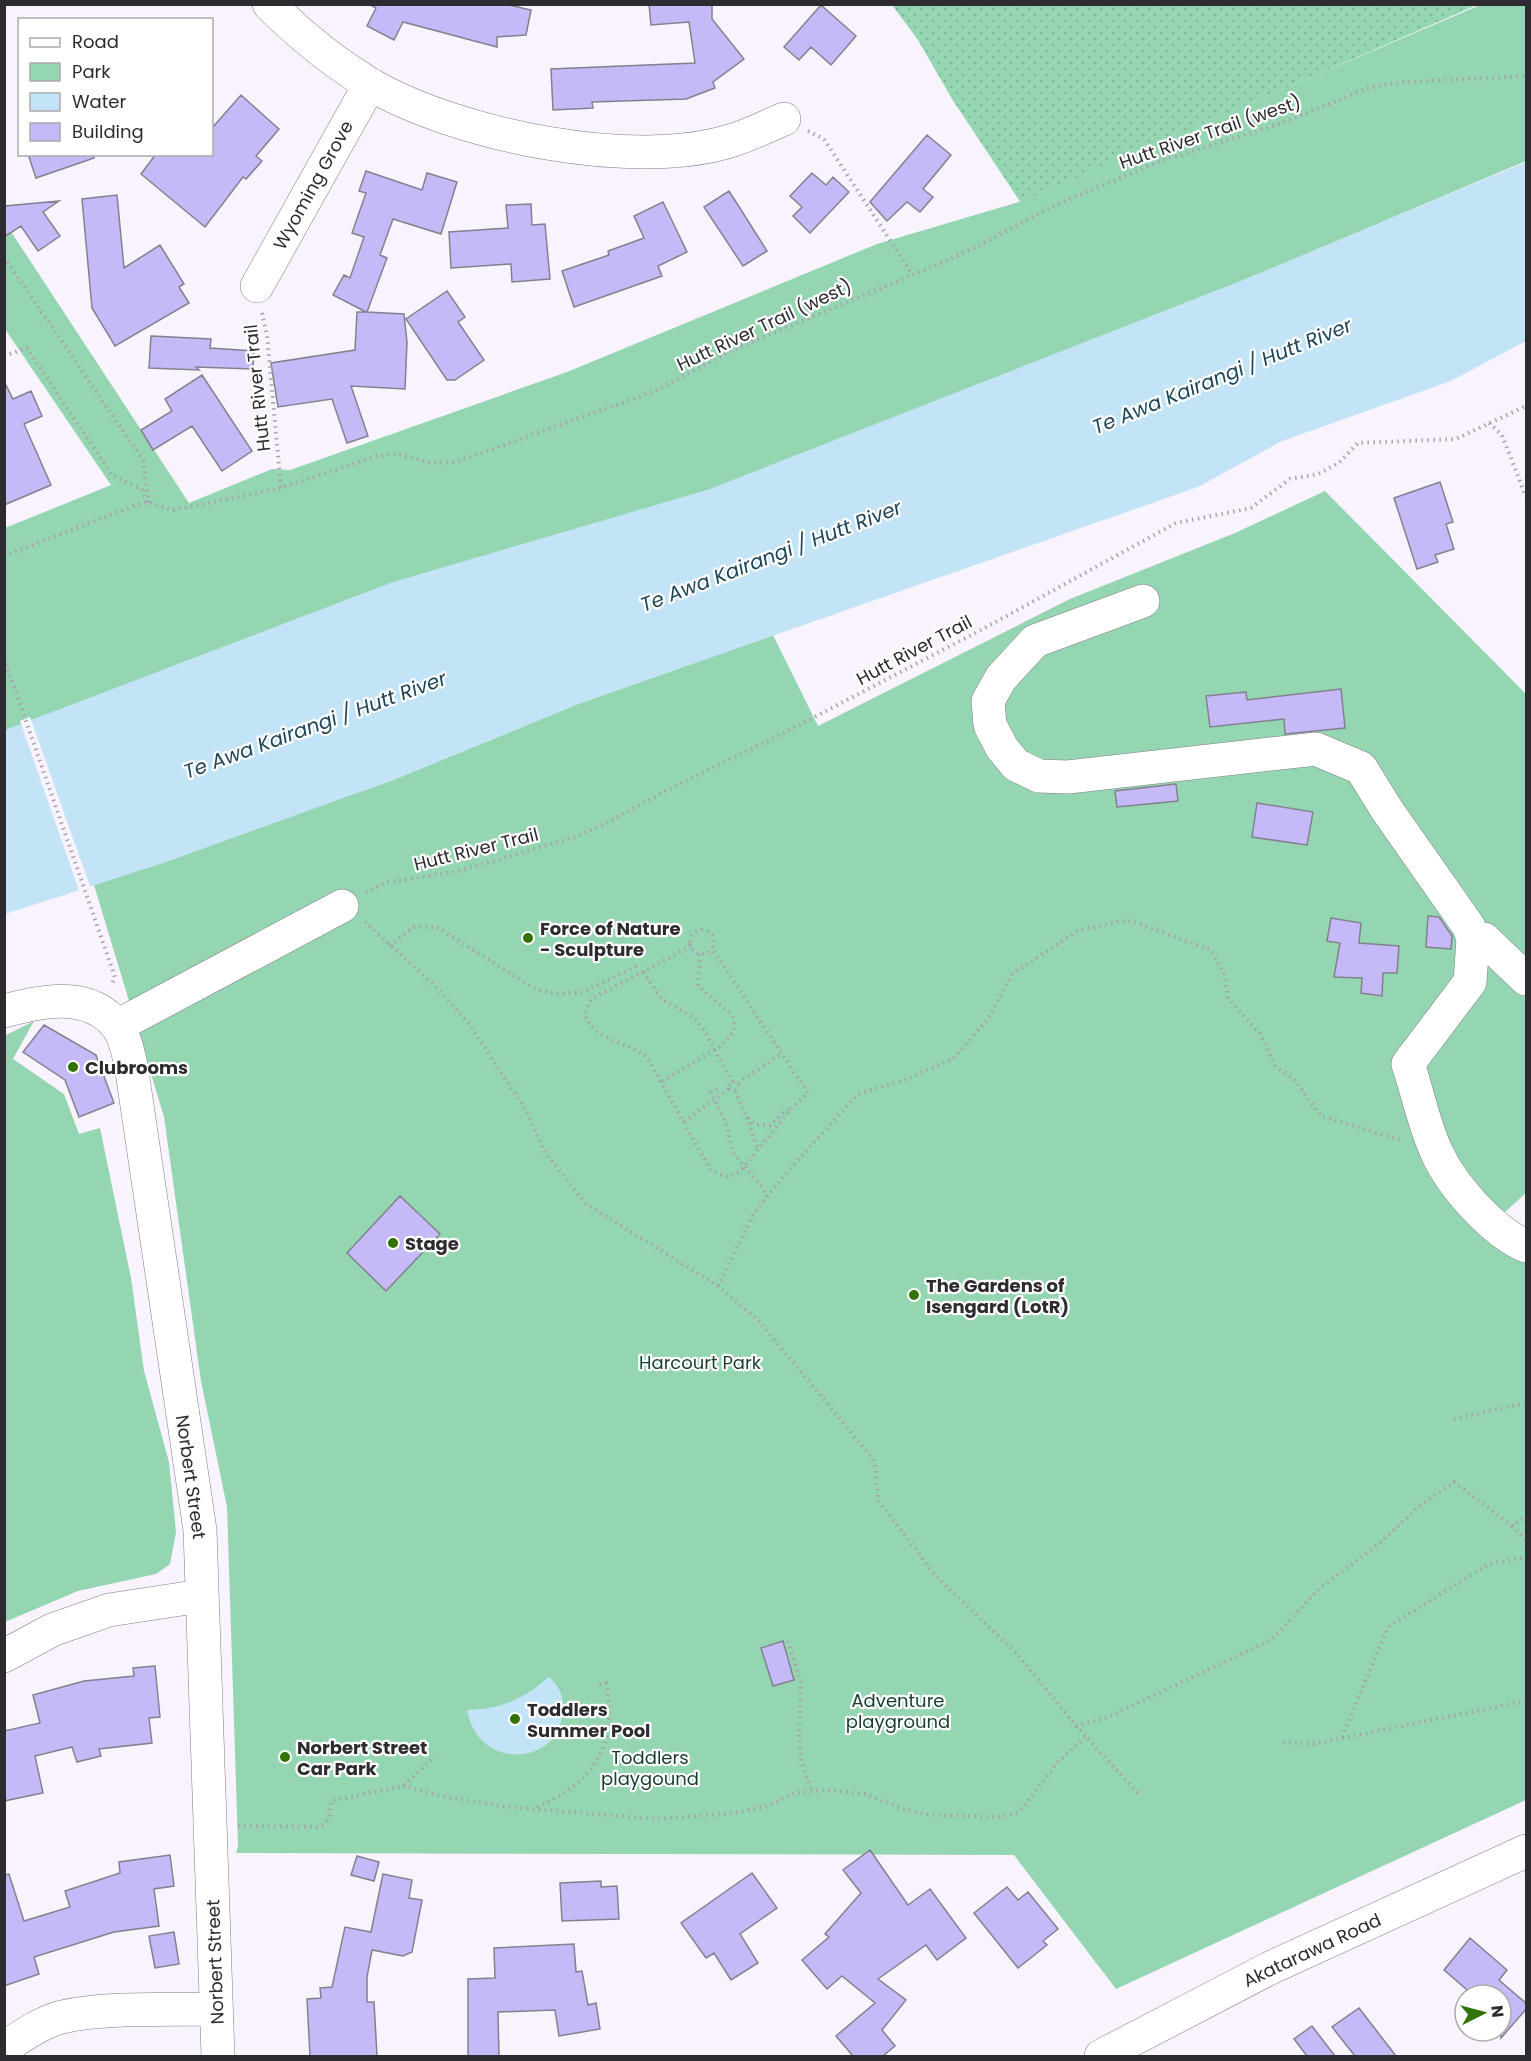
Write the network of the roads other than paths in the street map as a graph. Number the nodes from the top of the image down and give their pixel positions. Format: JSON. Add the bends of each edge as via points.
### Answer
{"nodes":[{"id":1,"x":269,"y":4,"type":"edge"},
{"id":2,"x":370,"y":84,"type":"junction"},
{"id":3,"x":784,"y":119,"type":"road end"},
{"id":4,"x":257,"y":286,"type":"road end"},
{"id":5,"x":1143,"y":601,"type":"dead end"},
{"id":6,"x":342,"y":906,"type":"road end"},
{"id":7,"x":1473,"y":939,"type":"junction"},
{"id":8,"x":1527,"y":979,"type":"edge"},
{"id":9,"x":4,"y":1011,"type":"edge"},
{"id":10,"x":109,"y":1018,"type":"junction"},
{"id":11,"x":1527,"y":1246,"type":"edge"},
{"id":12,"x":201,"y":1596,"type":"junction"},
{"id":13,"x":4,"y":1656,"type":"edge"},
{"id":14,"x":1527,"y":1851,"type":"edge"},
{"id":15,"x":216,"y":2008,"type":"junction"},
{"id":16,"x":4,"y":2048,"type":"edge"},
{"id":17,"x":218,"y":2056,"type":"edge"},
{"id":18,"x":1101,"y":2056,"type":"edge"}],
"edges":[{"from":1,"to":2,"type":"street","via":[[325,54]]},
{"from":2,"to":3,"type":"street","via":[[441,115],[488,130],[574,149],[625,152],[702,147],[733,141]]},
{"from":2,"to":4,"type":"street","name":"Wyoming Grove"},
{"from":5,"to":7,"type":"street","via":[[1035,640],[1001,678],[988,700],[990,725],[1016,765],[1039,776],[1068,777],[1316,749],[1361,768],[1469,927]]},
{"from":6,"to":10,"type":"street"},
{"from":7,"to":8,"type":"street","via":[[1484,939]]},
{"from":7,"to":11,"type":"street","via":[[1470,982],[1408,1064],[1437,1154],[1467,1200],[1514,1240]]},
{"from":9,"to":10,"type":"street","via":[[60,1000],[84,1003]]},
{"from":10,"to":12,"type":"street","name":"Norbert Street","via":[[131,1065],[200,1530]]},
{"from":12,"to":13,"type":"street","via":[[109,1610],[52,1630]]},
{"from":12,"to":15,"type":"street","name":"Norbert Street"},
{"from":14,"to":18,"type":"street","name":"Akatarawa Road","via":[[1270,1968]]},
{"from":15,"to":16,"type":"street","via":[[61,2018]]},
{"from":15,"to":17,"type":"street","name":"Norbert Street"}]}
